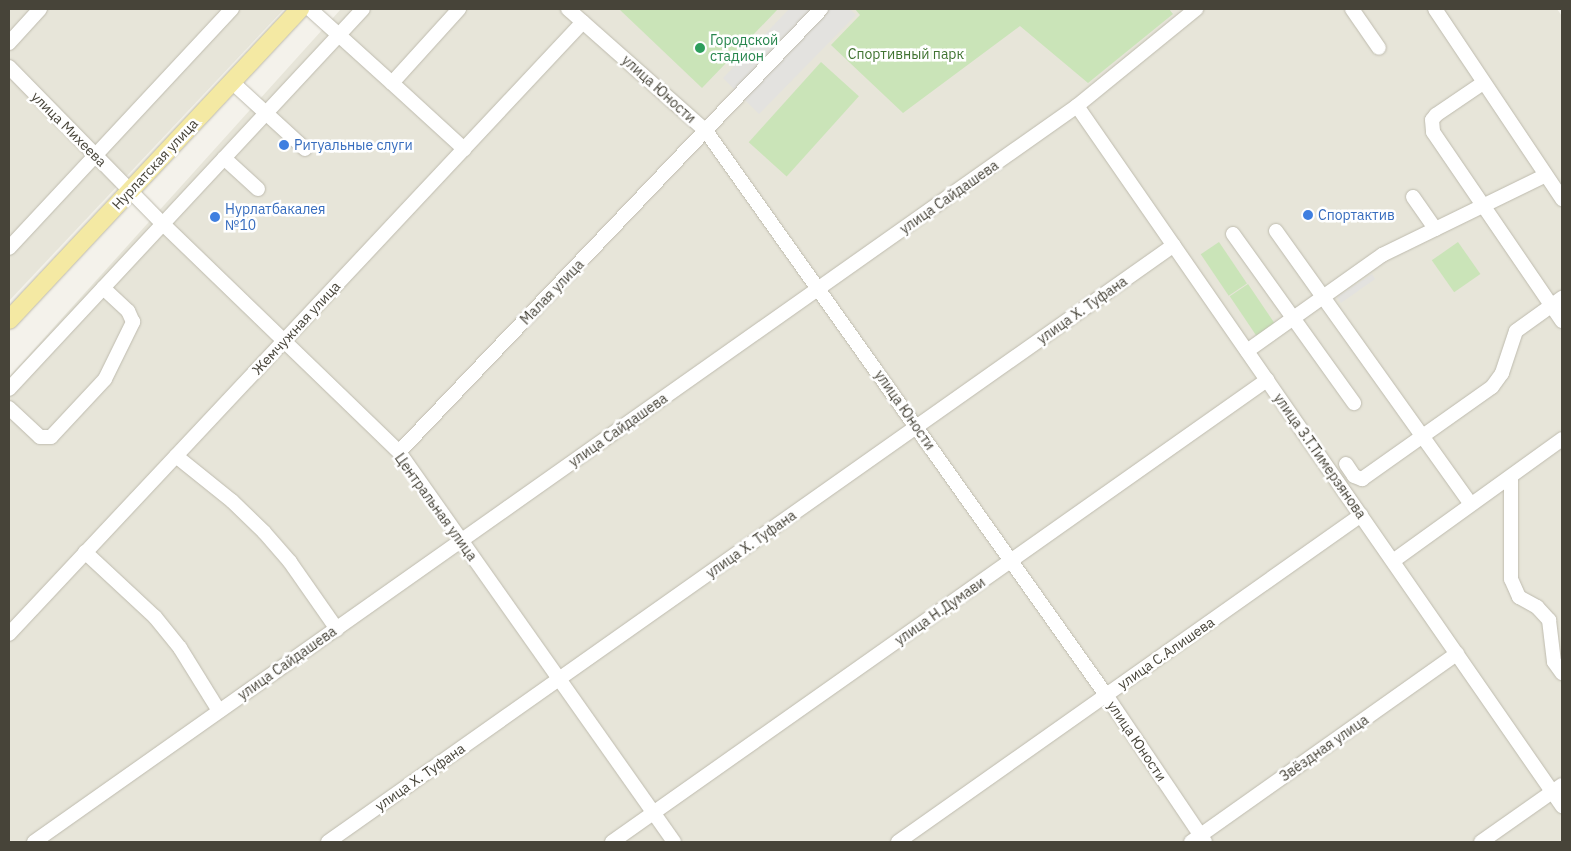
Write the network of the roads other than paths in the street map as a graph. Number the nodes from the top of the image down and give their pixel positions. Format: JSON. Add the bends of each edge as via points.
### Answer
{"nodes":[{"id":1,"x":40,"y":9,"type":"edge"},
{"id":2,"x":232,"y":9,"type":"edge"},
{"id":3,"x":301,"y":9,"type":"edge"},
{"id":4,"x":363,"y":9,"type":"edge"},
{"id":5,"x":459,"y":9,"type":"edge"},
{"id":6,"x":568,"y":9,"type":"edge"},
{"id":7,"x":821,"y":9,"type":"edge"},
{"id":8,"x":1196,"y":9,"type":"edge"},
{"id":9,"x":1352,"y":9,"type":"edge"},
{"id":10,"x":1435,"y":9,"type":"edge"},
{"id":11,"x":583,"y":22,"type":"junction"},
{"id":12,"x":339,"y":35,"type":"junction"},
{"id":13,"x":9,"y":43,"type":"edge"},
{"id":14,"x":1379,"y":48,"type":"dead end"},
{"id":15,"x":9,"y":67,"type":"edge"},
{"id":16,"x":232,"y":82,"type":"junction"},
{"id":17,"x":392,"y":83,"type":"junction"},
{"id":18,"x":1483,"y":83,"type":"junction"},
{"id":19,"x":1078,"y":106,"type":"junction"},
{"id":20,"x":266,"y":113,"type":"junction"},
{"id":21,"x":706,"y":131,"type":"junction"},
{"id":22,"x":305,"y":149,"type":"dead end"},
{"id":23,"x":464,"y":149,"type":"junction"},
{"id":24,"x":95,"y":155,"type":"junction"},
{"id":25,"x":224,"y":158,"type":"junction"},
{"id":26,"x":1546,"y":175,"type":"junction"},
{"id":27,"x":258,"y":189,"type":"dead end"},
{"id":28,"x":130,"y":191,"type":"junction"},
{"id":29,"x":1561,"y":196,"type":"edge"},
{"id":30,"x":1413,"y":197,"type":"dead end"},
{"id":31,"x":1484,"y":206,"type":"junction"},
{"id":32,"x":162,"y":224,"type":"junction"},
{"id":33,"x":1435,"y":230,"type":"junction"},
{"id":34,"x":1276,"y":231,"type":"dead end"},
{"id":35,"x":1233,"y":234,"type":"dead end"},
{"id":36,"x":1174,"y":245,"type":"junction"},
{"id":37,"x":9,"y":248,"type":"edge"},
{"id":38,"x":103,"y":288,"type":"junction"},
{"id":39,"x":820,"y":288,"type":"junction"},
{"id":40,"x":1323,"y":296,"type":"junction"},
{"id":41,"x":1557,"y":302,"type":"edge"},
{"id":42,"x":1293,"y":318,"type":"junction"},
{"id":43,"x":9,"y":320,"type":"edge"},
{"id":44,"x":1562,"y":320,"type":"edge"},
{"id":45,"x":284,"y":341,"type":"junction"},
{"id":46,"x":1247,"y":350,"type":"junction"},
{"id":47,"x":1267,"y":380,"type":"junction"},
{"id":48,"x":9,"y":389,"type":"edge"},
{"id":49,"x":1354,"y":403,"type":"dead end"},
{"id":50,"x":9,"y":408,"type":"edge"},
{"id":51,"x":917,"y":426,"type":"junction"},
{"id":52,"x":1423,"y":436,"type":"junction"},
{"id":53,"x":1562,"y":439,"type":"edge"},
{"id":54,"x":399,"y":452,"type":"junction"},
{"id":55,"x":176,"y":456,"type":"junction"},
{"id":56,"x":1346,"y":464,"type":"dead end"},
{"id":57,"x":1511,"y":477,"type":"junction"},
{"id":58,"x":1471,"y":504,"type":"junction"},
{"id":59,"x":1361,"y":515,"type":"junction"},
{"id":60,"x":461,"y":541,"type":"junction"},
{"id":61,"x":85,"y":552,"type":"junction"},
{"id":62,"x":1012,"y":560,"type":"junction"},
{"id":63,"x":1393,"y":561,"type":"junction"},
{"id":64,"x":337,"y":629,"type":"junction"},
{"id":65,"x":9,"y":634,"type":"edge"},
{"id":66,"x":1457,"y":654,"type":"junction"},
{"id":67,"x":1562,"y":674,"type":"edge"},
{"id":68,"x":559,"y":680,"type":"junction"},
{"id":69,"x":1106,"y":695,"type":"junction"},
{"id":70,"x":219,"y":711,"type":"junction"},
{"id":71,"x":1557,"y":789,"type":"edge"},
{"id":72,"x":1562,"y":806,"type":"edge"},
{"id":73,"x":653,"y":813,"type":"junction"},
{"id":74,"x":1199,"y":840,"type":"edge"},
{"id":75,"x":34,"y":842,"type":"edge"},
{"id":76,"x":328,"y":842,"type":"edge"},
{"id":77,"x":612,"y":842,"type":"edge"},
{"id":78,"x":674,"y":842,"type":"edge"},
{"id":79,"x":898,"y":842,"type":"edge"},
{"id":80,"x":1481,"y":842,"type":"edge"}],
"edges":[{"from":1,"to":13,"type":"street"},
{"from":2,"to":24,"type":"street"},
{"from":3,"to":12,"type":"street"},
{"from":3,"to":16,"type":"main road","name":"Нурлатская улица"},
{"from":4,"to":12,"type":"street"},
{"from":5,"to":17,"type":"street"},
{"from":6,"to":11,"type":"street","name":"улица Юности"},
{"from":7,"to":21,"type":"street","name":"Малая улица"},
{"from":8,"to":19,"type":"street","name":"улица Сайдашева"},
{"from":9,"to":14,"type":"street"},
{"from":10,"to":18,"type":"street"},
{"from":11,"to":21,"type":"street","name":"улица Юности"},
{"from":11,"to":23,"type":"street","name":"Жемчужная улица"},
{"from":12,"to":17,"type":"street"},
{"from":12,"to":20,"type":"street"},
{"from":15,"to":24,"type":"street","name":"улица Михеева"},
{"from":16,"to":20,"type":"street"},
{"from":16,"to":28,"type":"main road","name":"Нурлатская улица"},
{"from":17,"to":23,"type":"street"},
{"from":18,"to":26,"type":"street"},
{"from":18,"to":31,"type":"street","via":[[1436,115],[1431,126]]},
{"from":19,"to":36,"type":"street","name":"улица З.Т.Тимерзянова"},
{"from":19,"to":39,"type":"street","name":"улица Сайдашева"},
{"from":20,"to":22,"type":"street"},
{"from":20,"to":25,"type":"street"},
{"from":21,"to":39,"type":"street","name":"улица Юности"},
{"from":21,"to":54,"type":"street","name":"Малая улица"},
{"from":23,"to":45,"type":"street","name":"Жемчужная улица"},
{"from":24,"to":28,"type":"street","name":"улица Михеева"},
{"from":24,"to":37,"type":"street"},
{"from":25,"to":27,"type":"street"},
{"from":25,"to":32,"type":"street"},
{"from":26,"to":29,"type":"street"},
{"from":26,"to":31,"type":"street"},
{"from":28,"to":32,"type":"street","name":"Центральная улица"},
{"from":28,"to":43,"type":"main road","name":"Нурлатская улица"},
{"from":30,"to":33,"type":"street"},
{"from":31,"to":33,"type":"street"},
{"from":31,"to":41,"type":"street"},
{"from":32,"to":38,"type":"street"},
{"from":32,"to":45,"type":"street","name":"Центральная улица"},
{"from":33,"to":40,"type":"street","via":[[1374,260]]},
{"from":34,"to":40,"type":"street"},
{"from":35,"to":42,"type":"street"},
{"from":36,"to":46,"type":"street","name":"улица З.Т.Тимерзянова"},
{"from":36,"to":51,"type":"street","name":"улица Х. Туфана"},
{"from":38,"to":48,"type":"street"},
{"from":38,"to":50,"type":"street","via":[[128,311],[133,322],[105,379],[51,437],[40,437]]},
{"from":39,"to":51,"type":"street","name":"улица Юности"},
{"from":39,"to":60,"type":"street","name":"улица Сайдашева"},
{"from":40,"to":42,"type":"street"},
{"from":40,"to":52,"type":"street"},
{"from":41,"to":44,"type":"street"},
{"from":41,"to":52,"type":"street","via":[[1516,331],[1498,380]]},
{"from":42,"to":46,"type":"street"},
{"from":42,"to":49,"type":"street"},
{"from":45,"to":54,"type":"street","name":"Центральная улица"},
{"from":45,"to":55,"type":"street","name":"Жемчужная улица"},
{"from":46,"to":47,"type":"street","name":"улица З.Т.Тимерзянова"},
{"from":47,"to":59,"type":"street","name":"улица З.Т.Тимерзянова"},
{"from":47,"to":62,"type":"street","name":"улица Н.Думави"},
{"from":51,"to":62,"type":"street","name":"улица Юности"},
{"from":51,"to":68,"type":"street","name":"улица Х. Туфана"},
{"from":52,"to":56,"type":"street","via":[[1362,479],[1354,476]]},
{"from":52,"to":58,"type":"street"},
{"from":53,"to":57,"type":"street"},
{"from":54,"to":60,"type":"street","name":"Центральная улица"},
{"from":55,"to":61,"type":"street","name":"Жемчужная улица"},
{"from":55,"to":64,"type":"street","via":[[232,501],[264,532],[290,562]]},
{"from":57,"to":58,"type":"street"},
{"from":57,"to":67,"type":"street","via":[[1511,579],[1519,597],[1545,613],[1549,620],[1554,662]]},
{"from":58,"to":63,"type":"street"},
{"from":59,"to":63,"type":"street","name":"улица З.Т.Тимерзянова"},
{"from":59,"to":69,"type":"street","name":"улица С.Алишева"},
{"from":60,"to":64,"type":"street","name":"улица Сайдашева"},
{"from":60,"to":68,"type":"street","name":"Центральная улица"},
{"from":61,"to":65,"type":"street","name":"Жемчужная улица"},
{"from":61,"to":70,"type":"street","via":[[155,617],[180,648]]},
{"from":62,"to":69,"type":"street","name":"улица Юности"},
{"from":62,"to":73,"type":"street","name":"улица Н.Думави"},
{"from":63,"to":66,"type":"street","name":"улица З.Т.Тимерзянова"},
{"from":64,"to":70,"type":"street","name":"улица Сайдашева"},
{"from":66,"to":71,"type":"street","name":"улица З.Т.Тимерзянова"},
{"from":66,"to":74,"type":"street","name":"Звёздная улица"},
{"from":68,"to":73,"type":"street","name":"Центральная улица"},
{"from":68,"to":76,"type":"street","name":"улица Х. Туфана"},
{"from":69,"to":74,"type":"street","name":"улица Юности"},
{"from":69,"to":79,"type":"street","name":"улица С.Алишева"},
{"from":70,"to":75,"type":"street","name":"улица Сайдашева"},
{"from":71,"to":72,"type":"street","name":"улица З.Т.Тимерзянова"},
{"from":71,"to":80,"type":"street"},
{"from":73,"to":77,"type":"street","name":"улица Н.Думави"},
{"from":73,"to":78,"type":"street","name":"Центральная улица"}]}
